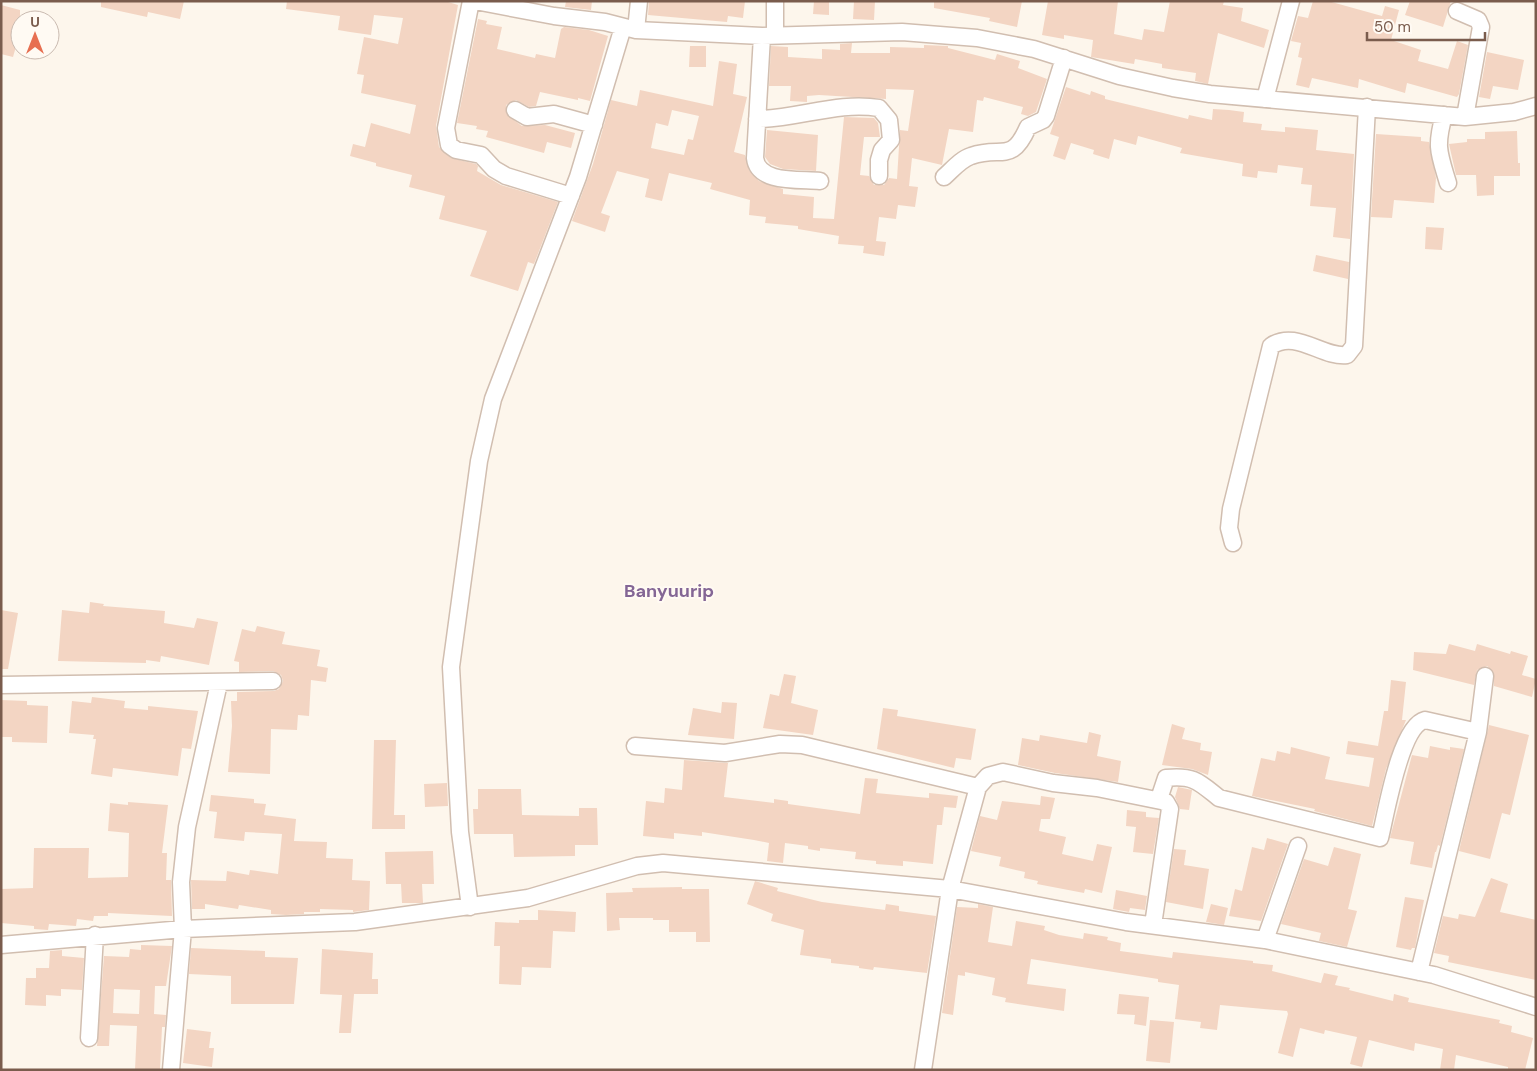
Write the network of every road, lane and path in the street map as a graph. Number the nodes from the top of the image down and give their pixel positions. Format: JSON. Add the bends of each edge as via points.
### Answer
{"nodes":[{"id":1,"x":471,"y":1,"type":"edge"},
{"id":2,"x":475,"y":1,"type":"edge"},
{"id":3,"x":639,"y":1,"type":"edge"},
{"id":4,"x":775,"y":1,"type":"edge"},
{"id":5,"x":1292,"y":1,"type":"edge"},
{"id":6,"x":1457,"y":11,"type":"dead end"},
{"id":7,"x":629,"y":29,"type":"junction"},
{"id":8,"x":768,"y":36,"type":"junction"},
{"id":9,"x":1064,"y":58,"type":"junction"},
{"id":10,"x":1265,"y":99,"type":"junction"},
{"id":11,"x":1536,"y":106,"type":"edge"},
{"id":12,"x":1366,"y":107,"type":"junction"},
{"id":13,"x":515,"y":110,"type":"dead end"},
{"id":14,"x":1444,"y":115,"type":"junction"},
{"id":15,"x":1465,"y":117,"type":"junction"},
{"id":16,"x":757,"y":119,"type":"junction"},
{"id":17,"x":594,"y":125,"type":"junction"},
{"id":18,"x":879,"y":176,"type":"dead end"},
{"id":19,"x":944,"y":177,"type":"dead end"},
{"id":20,"x":820,"y":180,"type":"dead end"},
{"id":21,"x":1448,"y":183,"type":"dead end"},
{"id":22,"x":571,"y":196,"type":"junction"},
{"id":23,"x":1232,"y":543,"type":"dead end"},
{"id":24,"x":1484,"y":676,"type":"dead end"},
{"id":25,"x":273,"y":681,"type":"dead end"},
{"id":26,"x":219,"y":683,"type":"junction"},
{"id":27,"x":1,"y":685,"type":"edge"},
{"id":28,"x":1478,"y":732,"type":"junction"},
{"id":29,"x":634,"y":746,"type":"dead end"},
{"id":30,"x":978,"y":787,"type":"junction"},
{"id":31,"x":1159,"y":799,"type":"junction"},
{"id":32,"x":1298,"y":846,"type":"dead end"},
{"id":33,"x":950,"y":889,"type":"junction"},
{"id":34,"x":470,"y":907,"type":"junction"},
{"id":35,"x":1153,"y":925,"type":"junction"},
{"id":36,"x":183,"y":929,"type":"junction"},
{"id":37,"x":95,"y":936,"type":"junction"},
{"id":38,"x":1265,"y":940,"type":"junction"},
{"id":39,"x":1,"y":945,"type":"edge"},
{"id":40,"x":1419,"y":972,"type":"junction"},
{"id":41,"x":1536,"y":1007,"type":"edge"},
{"id":42,"x":89,"y":1038,"type":"dead end"},
{"id":43,"x":171,"y":1070,"type":"edge"},
{"id":44,"x":923,"y":1070,"type":"edge"}],
"edges":[{"from":1,"to":22,"type":"street","via":[[446,128],[449,145],[456,150],[481,155],[506,176]]},
{"from":2,"to":7,"type":"street","via":[[510,10],[605,22]]},
{"from":3,"to":7,"type":"street"},
{"from":4,"to":8,"type":"street"},
{"from":5,"to":10,"type":"street"},
{"from":6,"to":15,"type":"street","via":[[1478,20],[1481,28]]},
{"from":7,"to":8,"type":"street"},
{"from":7,"to":17,"type":"street"},
{"from":8,"to":9,"type":"street","via":[[941,34],[1034,49]]},
{"from":8,"to":16,"type":"street"},
{"from":9,"to":10,"type":"street","via":[[1119,76],[1173,88]]},
{"from":9,"to":19,"type":"street","via":[[1046,116],[1028,126],[1020,143],[1010,151],[966,158]]},
{"from":10,"to":12,"type":"street"},
{"from":11,"to":15,"type":"street","via":[[1514,112]]},
{"from":12,"to":14,"type":"street"},
{"from":12,"to":23,"type":"street","via":[[1354,346],[1347,355],[1340,356],[1314,345],[1288,341],[1271,346],[1232,509],[1229,528]]},
{"from":13,"to":17,"type":"street","via":[[527,117],[558,114]]},
{"from":14,"to":15,"type":"street"},
{"from":14,"to":21,"type":"street","via":[[1438,149]]},
{"from":16,"to":18,"type":"street","via":[[790,117],[842,107],[879,108],[889,120],[891,140],[882,150]]},
{"from":16,"to":20,"type":"street","via":[[755,158],[760,170],[773,177]]},
{"from":17,"to":22,"type":"street"},
{"from":22,"to":34,"type":"street","via":[[493,399],[469,525],[451,666],[460,832]]},
{"from":24,"to":28,"type":"street"},
{"from":25,"to":26,"type":"street"},
{"from":26,"to":27,"type":"street"},
{"from":26,"to":36,"type":"street","via":[[187,827],[181,882]]},
{"from":28,"to":31,"type":"street","via":[[1425,720],[1417,723],[1408,736],[1396,771],[1380,838],[1219,798],[1201,782],[1192,779],[1166,778]]},
{"from":28,"to":40,"type":"street"},
{"from":29,"to":30,"type":"street","via":[[725,753],[780,744],[802,745]]},
{"from":30,"to":31,"type":"street","via":[[991,774],[1003,772]]},
{"from":30,"to":33,"type":"street"},
{"from":31,"to":35,"type":"street","via":[[1170,809]]},
{"from":32,"to":38,"type":"street"},
{"from":33,"to":34,"type":"street","via":[[664,863],[637,866],[528,898]]},
{"from":33,"to":35,"type":"street"},
{"from":33,"to":44,"type":"street"},
{"from":34,"to":36,"type":"street","via":[[355,922]]},
{"from":35,"to":38,"type":"street"},
{"from":36,"to":37,"type":"street"},
{"from":36,"to":43,"type":"street"},
{"from":37,"to":39,"type":"street"},
{"from":37,"to":42,"type":"street"},
{"from":38,"to":40,"type":"street"},
{"from":40,"to":41,"type":"street"}]}
